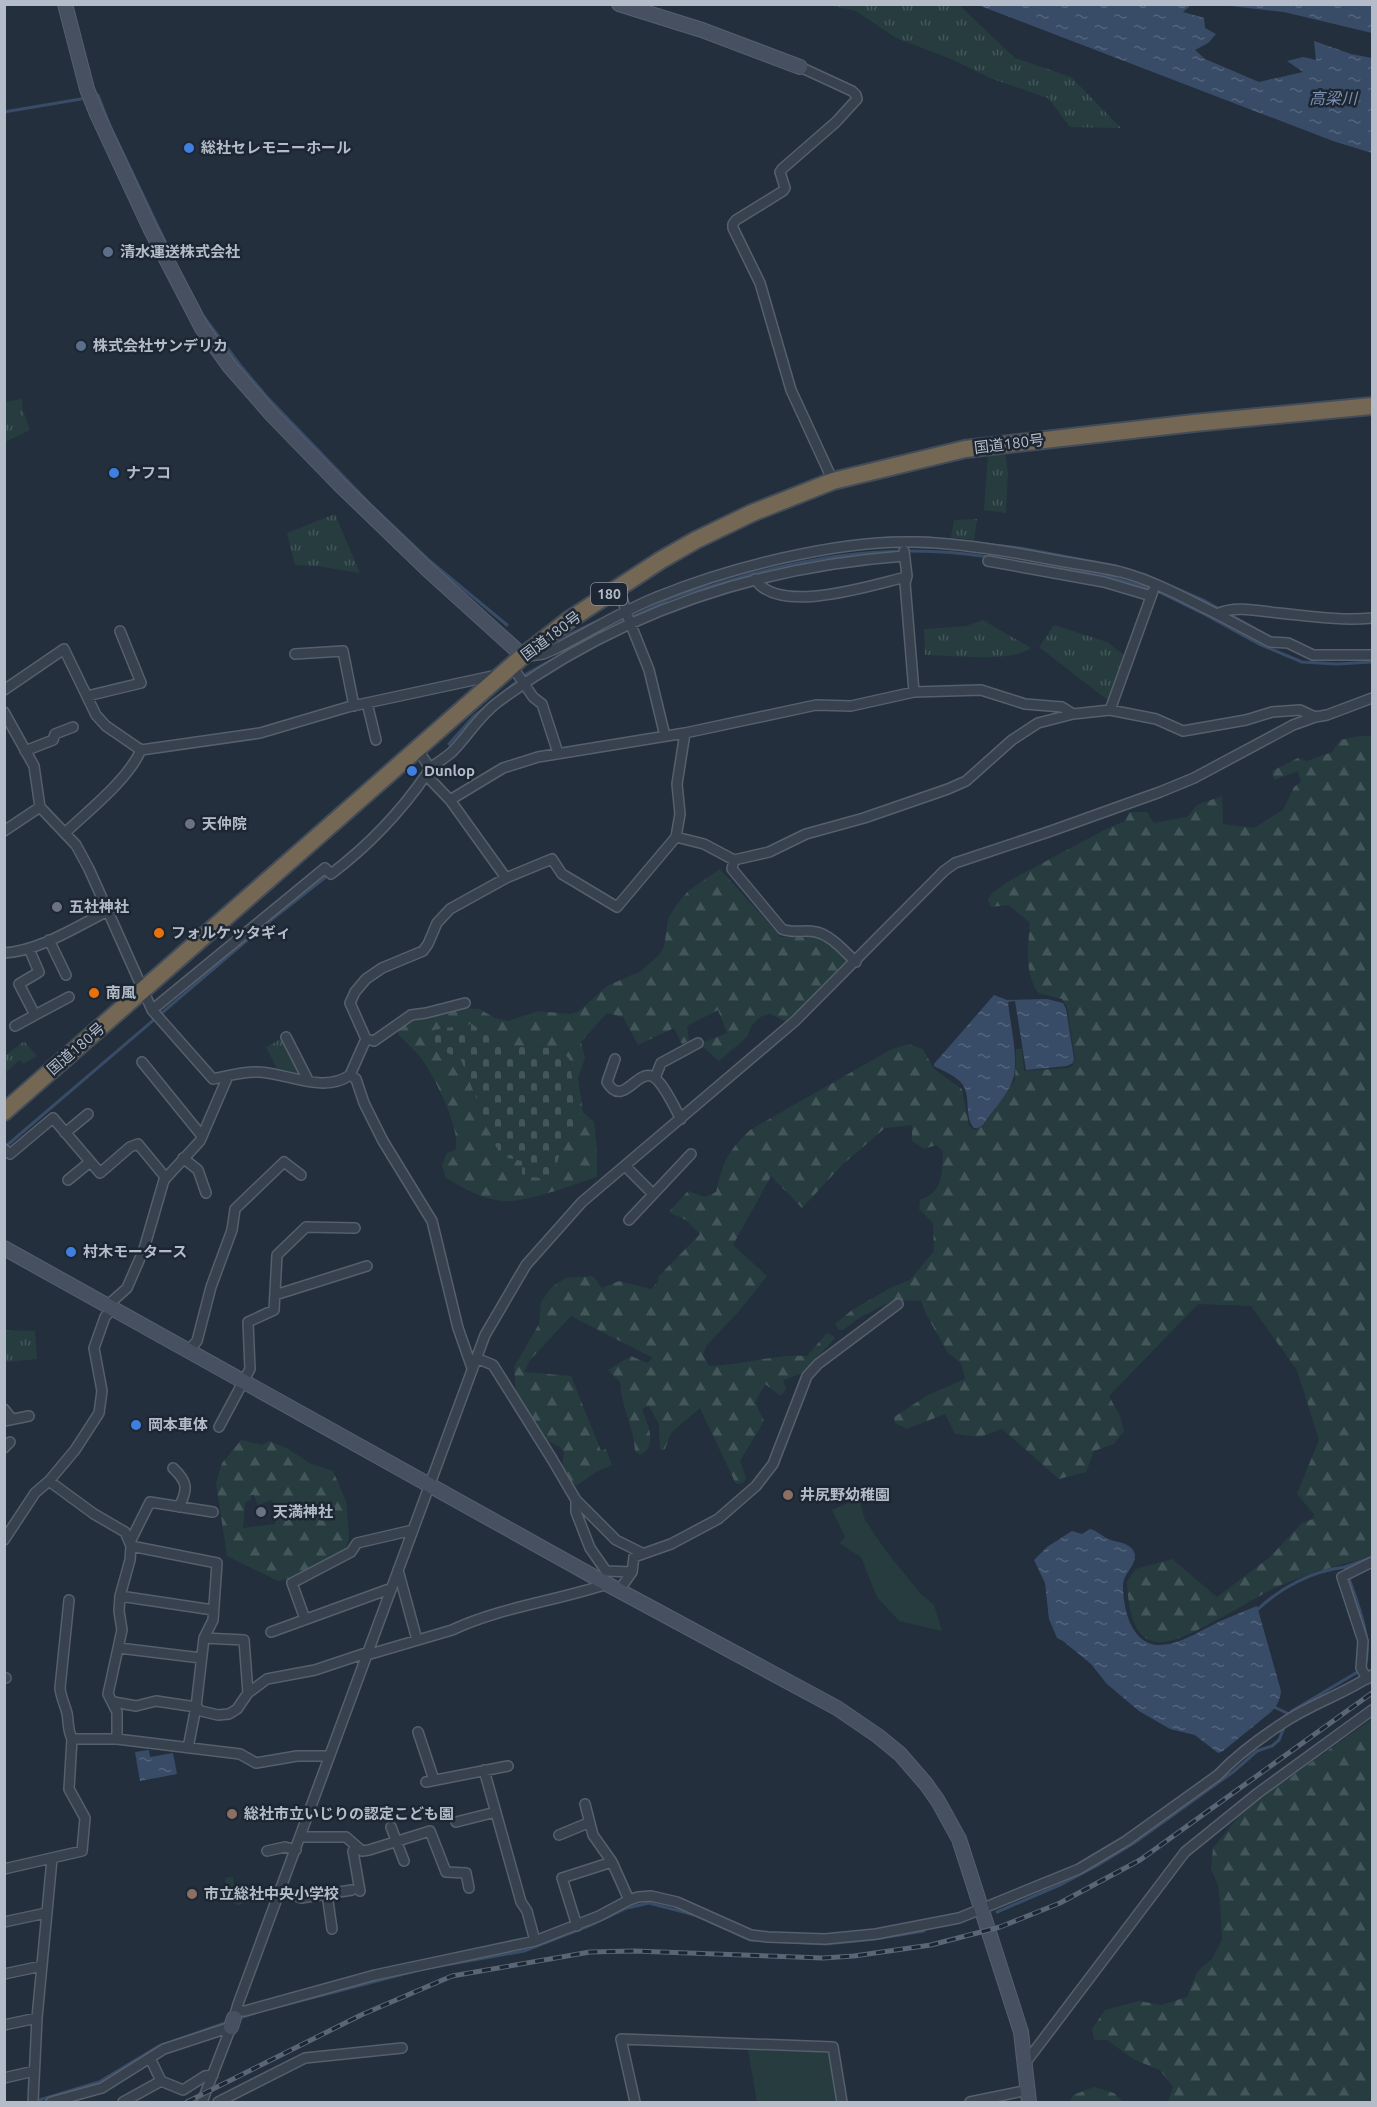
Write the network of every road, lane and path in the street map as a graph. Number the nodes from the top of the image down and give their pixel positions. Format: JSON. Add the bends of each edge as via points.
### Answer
{"nodes":[{"id":1,"x":65,"y":4,"type":"edge"},
{"id":2,"x":619,"y":4,"type":"edge"},
{"id":3,"x":800,"y":66,"type":"joint"},
{"id":4,"x":1372,"y":406,"type":"edge"},
{"id":5,"x":833,"y":480,"type":"junction"},
{"id":6,"x":904,"y":549,"type":"junction"},
{"id":7,"x":988,"y":561,"type":"dead end"},
{"id":8,"x":906,"y":578,"type":"junction"},
{"id":9,"x":755,"y":579,"type":"junction"},
{"id":10,"x":619,"y":587,"type":"junction"},
{"id":11,"x":1153,"y":590,"type":"junction"},
{"id":12,"x":1220,"y":612,"type":"junction"},
{"id":13,"x":627,"y":615,"type":"junction"},
{"id":14,"x":1372,"y":618,"type":"edge"},
{"id":15,"x":120,"y":631,"type":"dead end"},
{"id":16,"x":295,"y":654,"type":"dead end"},
{"id":17,"x":1372,"y":655,"type":"edge"},
{"id":18,"x":517,"y":673,"type":"junction"},
{"id":19,"x":5,"y":688,"type":"edge"},
{"id":20,"x":914,"y":692,"type":"junction"},
{"id":21,"x":87,"y":696,"type":"junction"},
{"id":22,"x":1372,"y":698,"type":"edge"},
{"id":23,"x":367,"y":703,"type":"junction"},
{"id":24,"x":354,"y":706,"type":"junction"},
{"id":25,"x":1110,"y":710,"type":"junction"},
{"id":26,"x":4,"y":712,"type":"edge"},
{"id":27,"x":1073,"y":714,"type":"junction"},
{"id":28,"x":1314,"y":717,"type":"junction"},
{"id":29,"x":73,"y":727,"type":"dead end"},
{"id":30,"x":685,"y":733,"type":"junction"},
{"id":31,"x":665,"y":736,"type":"junction"},
{"id":32,"x":376,"y":740,"type":"dead end"},
{"id":33,"x":141,"y":750,"type":"junction"},
{"id":34,"x":418,"y":750,"type":"junction"},
{"id":35,"x":25,"y":751,"type":"junction"},
{"id":36,"x":558,"y":753,"type":"junction"},
{"id":37,"x":428,"y":772,"type":"junction"},
{"id":38,"x":450,"y":800,"type":"junction"},
{"id":39,"x":40,"y":807,"type":"junction"},
{"id":40,"x":4,"y":831,"type":"edge"},
{"id":41,"x":65,"y":833,"type":"junction"},
{"id":42,"x":676,"y":837,"type":"junction"},
{"id":43,"x":734,"y":860,"type":"junction"},
{"id":44,"x":506,"y":878,"type":"junction"},
{"id":45,"x":108,"y":911,"type":"junction"},
{"id":46,"x":49,"y":940,"type":"junction"},
{"id":47,"x":31,"y":948,"type":"junction"},
{"id":48,"x":4,"y":953,"type":"edge"},
{"id":49,"x":856,"y":962,"type":"junction"},
{"id":50,"x":66,"y":975,"type":"dead end"},
{"id":51,"x":142,"y":991,"type":"junction"},
{"id":52,"x":69,"y":997,"type":"dead end"},
{"id":53,"x":465,"y":1003,"type":"dead end"},
{"id":54,"x":152,"y":1010,"type":"junction"},
{"id":55,"x":35,"y":1015,"type":"junction"},
{"id":56,"x":15,"y":1026,"type":"dead end"},
{"id":57,"x":286,"y":1037,"type":"dead end"},
{"id":58,"x":366,"y":1039,"type":"junction"},
{"id":59,"x":698,"y":1043,"type":"dead end"},
{"id":60,"x":615,"y":1059,"type":"dead end"},
{"id":61,"x":142,"y":1062,"type":"dead end"},
{"id":62,"x":350,"y":1075,"type":"junction"},
{"id":63,"x":228,"y":1076,"type":"junction"},
{"id":64,"x":655,"y":1078,"type":"junction"},
{"id":65,"x":308,"y":1080,"type":"junction"},
{"id":66,"x":4,"y":1112,"type":"edge"},
{"id":67,"x":88,"y":1114,"type":"dead end"},
{"id":68,"x":681,"y":1119,"type":"junction"},
{"id":69,"x":65,"y":1133,"type":"junction"},
{"id":70,"x":202,"y":1136,"type":"junction"},
{"id":71,"x":5,"y":1149,"type":"edge"},
{"id":72,"x":691,"y":1154,"type":"dead end"},
{"id":73,"x":183,"y":1158,"type":"junction"},
{"id":74,"x":90,"y":1162,"type":"junction"},
{"id":75,"x":625,"y":1166,"type":"junction"},
{"id":76,"x":301,"y":1175,"type":"dead end"},
{"id":77,"x":166,"y":1178,"type":"junction"},
{"id":78,"x":68,"y":1180,"type":"dead end"},
{"id":79,"x":206,"y":1193,"type":"dead end"},
{"id":80,"x":653,"y":1194,"type":"junction"},
{"id":81,"x":629,"y":1220,"type":"dead end"},
{"id":82,"x":355,"y":1228,"type":"dead end"},
{"id":83,"x":4,"y":1248,"type":"edge"},
{"id":84,"x":367,"y":1266,"type":"dead end"},
{"id":85,"x":275,"y":1295,"type":"junction"},
{"id":86,"x":898,"y":1304,"type":"dead end"},
{"id":87,"x":111,"y":1307,"type":"junction"},
{"id":88,"x":189,"y":1350,"type":"junction"},
{"id":89,"x":476,"y":1358,"type":"junction"},
{"id":90,"x":472,"y":1368,"type":"junction"},
{"id":91,"x":244,"y":1380,"type":"junction"},
{"id":92,"x":4,"y":1409,"type":"edge"},
{"id":93,"x":29,"y":1416,"type":"dead end"},
{"id":94,"x":8,"y":1420,"type":"edge"},
{"id":95,"x":219,"y":1427,"type":"dead end"},
{"id":96,"x":173,"y":1468,"type":"dead end"},
{"id":97,"x":49,"y":1481,"type":"junction"},
{"id":98,"x":430,"y":1484,"type":"junction"},
{"id":99,"x":576,"y":1500,"type":"junction"},
{"id":100,"x":178,"y":1507,"type":"junction"},
{"id":101,"x":213,"y":1512,"type":"dead end"},
{"id":102,"x":413,"y":1530,"type":"junction"},
{"id":103,"x":4,"y":1540,"type":"edge"},
{"id":104,"x":131,"y":1544,"type":"junction"},
{"id":105,"x":642,"y":1553,"type":"junction"},
{"id":106,"x":1372,"y":1562,"type":"edge"},
{"id":107,"x":398,"y":1570,"type":"junction"},
{"id":108,"x":632,"y":1572,"type":"junction"},
{"id":109,"x":613,"y":1586,"type":"junction"},
{"id":110,"x":392,"y":1588,"type":"junction"},
{"id":111,"x":120,"y":1596,"type":"junction"},
{"id":112,"x":69,"y":1600,"type":"dead end"},
{"id":113,"x":213,"y":1610,"type":"junction"},
{"id":114,"x":305,"y":1619,"type":"junction"},
{"id":115,"x":271,"y":1632,"type":"dead end"},
{"id":116,"x":204,"y":1638,"type":"junction"},
{"id":117,"x":417,"y":1640,"type":"junction"},
{"id":118,"x":119,"y":1648,"type":"junction"},
{"id":119,"x":368,"y":1654,"type":"junction"},
{"id":120,"x":201,"y":1658,"type":"junction"},
{"id":121,"x":1365,"y":1673,"type":"edge"},
{"id":122,"x":248,"y":1693,"type":"junction"},
{"id":123,"x":114,"y":1702,"type":"junction"},
{"id":124,"x":196,"y":1707,"type":"junction"},
{"id":125,"x":1372,"y":1710,"type":"edge"},
{"id":126,"x":418,"y":1732,"type":"dead end"},
{"id":127,"x":72,"y":1739,"type":"junction"},
{"id":128,"x":117,"y":1739,"type":"junction"},
{"id":129,"x":188,"y":1748,"type":"junction"},
{"id":130,"x":329,"y":1756,"type":"junction"},
{"id":131,"x":508,"y":1766,"type":"dead end"},
{"id":132,"x":484,"y":1770,"type":"junction"},
{"id":133,"x":585,"y":1804,"type":"dead end"},
{"id":134,"x":496,"y":1812,"type":"junction"},
{"id":135,"x":456,"y":1822,"type":"dead end"},
{"id":136,"x":588,"y":1823,"type":"junction"},
{"id":137,"x":391,"y":1827,"type":"dead end"},
{"id":138,"x":559,"y":1835,"type":"dead end"},
{"id":139,"x":301,"y":1837,"type":"junction"},
{"id":140,"x":397,"y":1842,"type":"junction"},
{"id":141,"x":356,"y":1846,"type":"junction"},
{"id":142,"x":296,"y":1850,"type":"junction"},
{"id":143,"x":267,"y":1851,"type":"dead end"},
{"id":144,"x":52,"y":1859,"type":"junction"},
{"id":145,"x":404,"y":1861,"type":"dead end"},
{"id":146,"x":612,"y":1862,"type":"junction"},
{"id":147,"x":4,"y":1869,"type":"edge"},
{"id":148,"x":470,"y":1888,"type":"dead end"},
{"id":149,"x":281,"y":1890,"type":"junction"},
{"id":150,"x":327,"y":1894,"type":"junction"},
{"id":151,"x":628,"y":1900,"type":"junction"},
{"id":152,"x":981,"y":1911,"type":"junction"},
{"id":153,"x":46,"y":1913,"type":"junction"},
{"id":154,"x":4,"y":1922,"type":"edge"},
{"id":155,"x":577,"y":1926,"type":"junction"},
{"id":156,"x":332,"y":1929,"type":"dead end"},
{"id":157,"x":535,"y":1941,"type":"junction"},
{"id":158,"x":42,"y":1966,"type":"junction"},
{"id":159,"x":4,"y":1974,"type":"edge"},
{"id":160,"x":37,"y":2018,"type":"junction"},
{"id":161,"x":233,"y":2020,"type":"junction"},
{"id":162,"x":4,"y":2025,"type":"edge"},
{"id":163,"x":402,"y":2048,"type":"dead end"},
{"id":164,"x":150,"y":2058,"type":"junction"},
{"id":165,"x":1026,"y":2062,"type":"junction"},
{"id":166,"x":34,"y":2072,"type":"junction"},
{"id":167,"x":213,"y":2075,"type":"junction"},
{"id":168,"x":4,"y":2078,"type":"edge"},
{"id":169,"x":161,"y":2081,"type":"junction"},
{"id":170,"x":1029,"y":2096,"type":"edge"},
{"id":171,"x":33,"y":2101,"type":"edge"},
{"id":172,"x":51,"y":2103,"type":"edge"},
{"id":173,"x":123,"y":2103,"type":"edge"},
{"id":174,"x":202,"y":2103,"type":"edge"},
{"id":175,"x":218,"y":2103,"type":"edge"},
{"id":176,"x":635,"y":2103,"type":"edge"},
{"id":177,"x":842,"y":2103,"type":"edge"},
{"id":178,"x":970,"y":2103,"type":"edge"}],
"edges":[{"from":1,"to":18,"type":"street","via":[[100,123],[186,301],[208,337],[272,415],[408,551]]},
{"from":2,"to":3,"type":"street"},
{"from":3,"to":5,"type":"street","via":[[852,91],[857,99],[782,169],[783,191],[736,220],[733,228],[760,283],[791,390]]},
{"from":4,"to":5,"type":"highway","name":"国道180号","number":"180","via":[[965,449]]},
{"from":5,"to":10,"type":"highway","name":"国道180号","number":"180","via":[[705,536]]},
{"from":6,"to":8,"type":"street"},
{"from":6,"to":9,"type":"street"},
{"from":6,"to":11,"type":"street","via":[[970,546],[1008,552],[1121,572]]},
{"from":6,"to":13,"type":"street","via":[[863,545],[765,563],[676,590]]},
{"from":7,"to":11,"type":"street"},
{"from":8,"to":9,"type":"street","via":[[816,596],[768,591]]},
{"from":8,"to":20,"type":"street"},
{"from":9,"to":13,"type":"street","via":[[652,612]]},
{"from":10,"to":13,"type":"street"},
{"from":10,"to":18,"type":"highway","name":"国道180号","number":"180","via":[[569,620]]},
{"from":11,"to":12,"type":"street"},
{"from":11,"to":25,"type":"street"},
{"from":12,"to":14,"type":"street"},
{"from":12,"to":17,"type":"street","via":[[1270,642],[1288,643],[1313,655]]},
{"from":13,"to":18,"type":"street","via":[[543,654]]},
{"from":13,"to":18,"type":"street","via":[[571,654]]},
{"from":13,"to":31,"type":"street","via":[[649,670]]},
{"from":15,"to":21,"type":"street","via":[[141,683]]},
{"from":16,"to":24,"type":"street","via":[[343,651]]},
{"from":18,"to":23,"type":"street"},
{"from":18,"to":34,"type":"highway","name":"国道180号","number":"180"},
{"from":18,"to":36,"type":"street","via":[[542,704]]},
{"from":18,"to":37,"type":"street","via":[[453,751]]},
{"from":19,"to":21,"type":"street","via":[[64,649]]},
{"from":20,"to":27,"type":"street","via":[[981,690],[1025,704],[1062,707]]},
{"from":20,"to":30,"type":"street","via":[[866,704],[816,705]]},
{"from":21,"to":33,"type":"street","via":[[106,726]]},
{"from":22,"to":28,"type":"street"},
{"from":23,"to":24,"type":"street"},
{"from":23,"to":32,"type":"street"},
{"from":24,"to":33,"type":"street","via":[[260,733]]},
{"from":25,"to":27,"type":"street"},
{"from":25,"to":28,"type":"street","via":[[1156,719],[1183,731],[1272,712],[1300,710]]},
{"from":26,"to":35,"type":"street"},
{"from":27,"to":43,"type":"street","via":[[1038,723],[1012,740],[966,781],[948,789],[806,834],[769,852]]},
{"from":28,"to":49,"type":"street","via":[[1194,778],[955,863]]},
{"from":29,"to":35,"type":"street","via":[[55,734],[54,740]]},
{"from":30,"to":31,"type":"street"},
{"from":30,"to":42,"type":"street","via":[[677,784],[680,813]]},
{"from":31,"to":36,"type":"street"},
{"from":33,"to":41,"type":"street","via":[[114,785]]},
{"from":34,"to":37,"type":"street"},
{"from":34,"to":51,"type":"highway","name":"国道180号","number":"180"},
{"from":35,"to":39,"type":"street","via":[[34,766]]},
{"from":36,"to":38,"type":"street","via":[[503,768]]},
{"from":37,"to":38,"type":"street"},
{"from":37,"to":54,"type":"street","via":[[396,814],[351,859],[330,874],[325,868]]},
{"from":38,"to":44,"type":"street"},
{"from":39,"to":40,"type":"street"},
{"from":39,"to":41,"type":"street"},
{"from":41,"to":45,"type":"street","via":[[76,845]]},
{"from":42,"to":43,"type":"street","via":[[704,844]]},
{"from":42,"to":44,"type":"street","via":[[617,907],[562,874],[552,859]]},
{"from":43,"to":49,"type":"street","via":[[732,869],[782,929],[817,932]]},
{"from":44,"to":58,"type":"street","via":[[444,913],[423,951],[373,973],[362,983],[350,1003]]},
{"from":45,"to":46,"type":"street"},
{"from":45,"to":51,"type":"street"},
{"from":46,"to":47,"type":"street"},
{"from":46,"to":50,"type":"street"},
{"from":47,"to":48,"type":"street"},
{"from":47,"to":55,"type":"street","via":[[39,972],[20,984]]},
{"from":49,"to":68,"type":"street","via":[[795,1022]]},
{"from":51,"to":54,"type":"street"},
{"from":51,"to":66,"type":"highway","name":"国道180号","number":"180"},
{"from":52,"to":55,"type":"street"},
{"from":53,"to":58,"type":"street","via":[[411,1015],[374,1041]]},
{"from":54,"to":63,"type":"street","via":[[213,1079]]},
{"from":55,"to":56,"type":"street"},
{"from":57,"to":65,"type":"street"},
{"from":58,"to":62,"type":"street"},
{"from":59,"to":64,"type":"street","via":[[661,1063]]},
{"from":60,"to":64,"type":"street","via":[[607,1082],[617,1091],[624,1091],[644,1076]]},
{"from":61,"to":70,"type":"street"},
{"from":62,"to":65,"type":"street","via":[[328,1083]]},
{"from":62,"to":90,"type":"street","via":[[356,1079],[383,1141],[432,1221],[458,1328]]},
{"from":63,"to":65,"type":"street","via":[[258,1072]]},
{"from":63,"to":70,"type":"street"},
{"from":64,"to":68,"type":"street"},
{"from":67,"to":69,"type":"street"},
{"from":68,"to":75,"type":"street"},
{"from":69,"to":71,"type":"street","via":[[53,1118],[10,1154]]},
{"from":69,"to":74,"type":"street"},
{"from":70,"to":73,"type":"street"},
{"from":72,"to":80,"type":"street"},
{"from":73,"to":77,"type":"street"},
{"from":73,"to":79,"type":"street","via":[[198,1170]]},
{"from":74,"to":77,"type":"street","via":[[100,1173],[138,1144]]},
{"from":74,"to":78,"type":"street"},
{"from":75,"to":80,"type":"street"},
{"from":75,"to":89,"type":"street","via":[[582,1202],[526,1265],[494,1318]]},
{"from":76,"to":88,"type":"street","via":[[284,1162],[235,1209],[197,1341]]},
{"from":77,"to":87,"type":"street","via":[[144,1249],[127,1288]]},
{"from":80,"to":81,"type":"street"},
{"from":82,"to":85,"type":"street","via":[[306,1227],[277,1255]]},
{"from":83,"to":87,"type":"street"},
{"from":84,"to":85,"type":"street"},
{"from":85,"to":91,"type":"street","via":[[274,1310],[248,1322],[250,1369]]},
{"from":86,"to":105,"type":"street","via":[[807,1376],[773,1464],[756,1486],[718,1519],[664,1547]]},
{"from":87,"to":88,"type":"street"},
{"from":87,"to":97,"type":"street","via":[[94,1348],[102,1391],[99,1413]]},
{"from":88,"to":91,"type":"street"},
{"from":89,"to":90,"type":"street"},
{"from":89,"to":99,"type":"street","via":[[493,1365]]},
{"from":90,"to":98,"type":"street"},
{"from":91,"to":95,"type":"street"},
{"from":91,"to":98,"type":"street"},
{"from":92,"to":94,"type":"street"},
{"from":93,"to":94,"type":"street"},
{"from":96,"to":100,"type":"street","via":[[182,1476],[186,1490]]},
{"from":97,"to":103,"type":"street","via":[[35,1493]]},
{"from":97,"to":104,"type":"street","via":[[125,1532]]},
{"from":98,"to":102,"type":"street"},
{"from":98,"to":109,"type":"street"},
{"from":99,"to":105,"type":"street","via":[[616,1540]]},
{"from":99,"to":108,"type":"street","via":[[576,1512],[590,1548],[606,1570]]},
{"from":100,"to":101,"type":"street"},
{"from":100,"to":104,"type":"street","via":[[150,1502]]},
{"from":102,"to":107,"type":"street"},
{"from":102,"to":114,"type":"street","via":[[357,1543],[351,1552],[292,1583]]},
{"from":104,"to":111,"type":"street"},
{"from":104,"to":113,"type":"street","via":[[217,1563]]},
{"from":105,"to":108,"type":"street","via":[[634,1557]]},
{"from":106,"to":121,"type":"street","via":[[1342,1577],[1363,1641]]},
{"from":107,"to":110,"type":"street"},
{"from":107,"to":117,"type":"street"},
{"from":108,"to":109,"type":"street"},
{"from":109,"to":117,"type":"street","via":[[519,1607]]},
{"from":109,"to":152,"type":"street","via":[[837,1708],[900,1754],[951,1822]]},
{"from":110,"to":114,"type":"street"},
{"from":110,"to":119,"type":"street"},
{"from":111,"to":113,"type":"street"},
{"from":111,"to":118,"type":"street"},
{"from":112,"to":127,"type":"street","via":[[60,1688],[67,1713],[66,1727]]},
{"from":113,"to":116,"type":"street","via":[[213,1620]]},
{"from":114,"to":115,"type":"street"},
{"from":116,"to":120,"type":"street"},
{"from":116,"to":122,"type":"street","via":[[244,1640]]},
{"from":117,"to":119,"type":"street"},
{"from":118,"to":120,"type":"street"},
{"from":118,"to":123,"type":"street","via":[[108,1694]]},
{"from":119,"to":122,"type":"street","via":[[267,1679]]},
{"from":119,"to":130,"type":"street"},
{"from":120,"to":124,"type":"street"},
{"from":121,"to":152,"type":"street","via":[[1287,1720],[1218,1775],[1105,1854]]},
{"from":122,"to":124,"type":"street","via":[[229,1714],[218,1715]]},
{"from":123,"to":124,"type":"street","via":[[136,1706],[156,1701]]},
{"from":123,"to":128,"type":"street"},
{"from":124,"to":129,"type":"street"},
{"from":125,"to":165,"type":"street","via":[[1185,1852]]},
{"from":126,"to":132,"type":"street","via":[[430,1781]]},
{"from":127,"to":128,"type":"street"},
{"from":127,"to":144,"type":"street","via":[[69,1789],[85,1818],[82,1851]]},
{"from":128,"to":129,"type":"street"},
{"from":129,"to":130,"type":"street","via":[[240,1754],[256,1763],[297,1756]]},
{"from":130,"to":139,"type":"street"},
{"from":131,"to":132,"type":"street"},
{"from":132,"to":134,"type":"street"},
{"from":133,"to":136,"type":"street"},
{"from":134,"to":135,"type":"street"},
{"from":134,"to":157,"type":"street"},
{"from":136,"to":138,"type":"street"},
{"from":136,"to":146,"type":"street"},
{"from":137,"to":140,"type":"street"},
{"from":139,"to":141,"type":"street","via":[[346,1837]]},
{"from":139,"to":142,"type":"street"},
{"from":140,"to":141,"type":"street","via":[[362,1851]]},
{"from":140,"to":145,"type":"street"},
{"from":140,"to":148,"type":"street","via":[[430,1831],[446,1872],[466,1873]]},
{"from":141,"to":150,"type":"street","via":[[356,1891]]},
{"from":142,"to":143,"type":"street","via":[[285,1847]]},
{"from":142,"to":149,"type":"street"},
{"from":144,"to":147,"type":"street"},
{"from":144,"to":153,"type":"street"},
{"from":146,"to":151,"type":"street"},
{"from":146,"to":155,"type":"street","via":[[562,1878]]},
{"from":149,"to":150,"type":"street","via":[[301,1898]]},
{"from":149,"to":161,"type":"street"},
{"from":150,"to":156,"type":"street"},
{"from":151,"to":152,"type":"street","via":[[651,1896],[677,1902],[751,1935],[825,1939],[922,1927]]},
{"from":151,"to":155,"type":"street"},
{"from":152,"to":165,"type":"street","via":[[1021,2032]]},
{"from":153,"to":154,"type":"street"},
{"from":153,"to":158,"type":"street"},
{"from":155,"to":157,"type":"street"},
{"from":157,"to":161,"type":"street","via":[[375,1975],[245,2011]]},
{"from":158,"to":159,"type":"street"},
{"from":158,"to":160,"type":"street"},
{"from":160,"to":162,"type":"street"},
{"from":160,"to":166,"type":"street"},
{"from":161,"to":164,"type":"street"},
{"from":161,"to":167,"type":"street"},
{"from":163,"to":175,"type":"street","via":[[305,2058]]},
{"from":164,"to":169,"type":"street"},
{"from":164,"to":172,"type":"street","via":[[102,2088]]},
{"from":165,"to":170,"type":"street"},
{"from":166,"to":168,"type":"street"},
{"from":166,"to":171,"type":"street"},
{"from":167,"to":169,"type":"street","via":[[183,2090]]},
{"from":167,"to":174,"type":"street"},
{"from":169,"to":173,"type":"street"},
{"from":170,"to":178,"type":"street"},
{"from":176,"to":177,"type":"street","via":[[621,2039],[833,2047]]}]}
